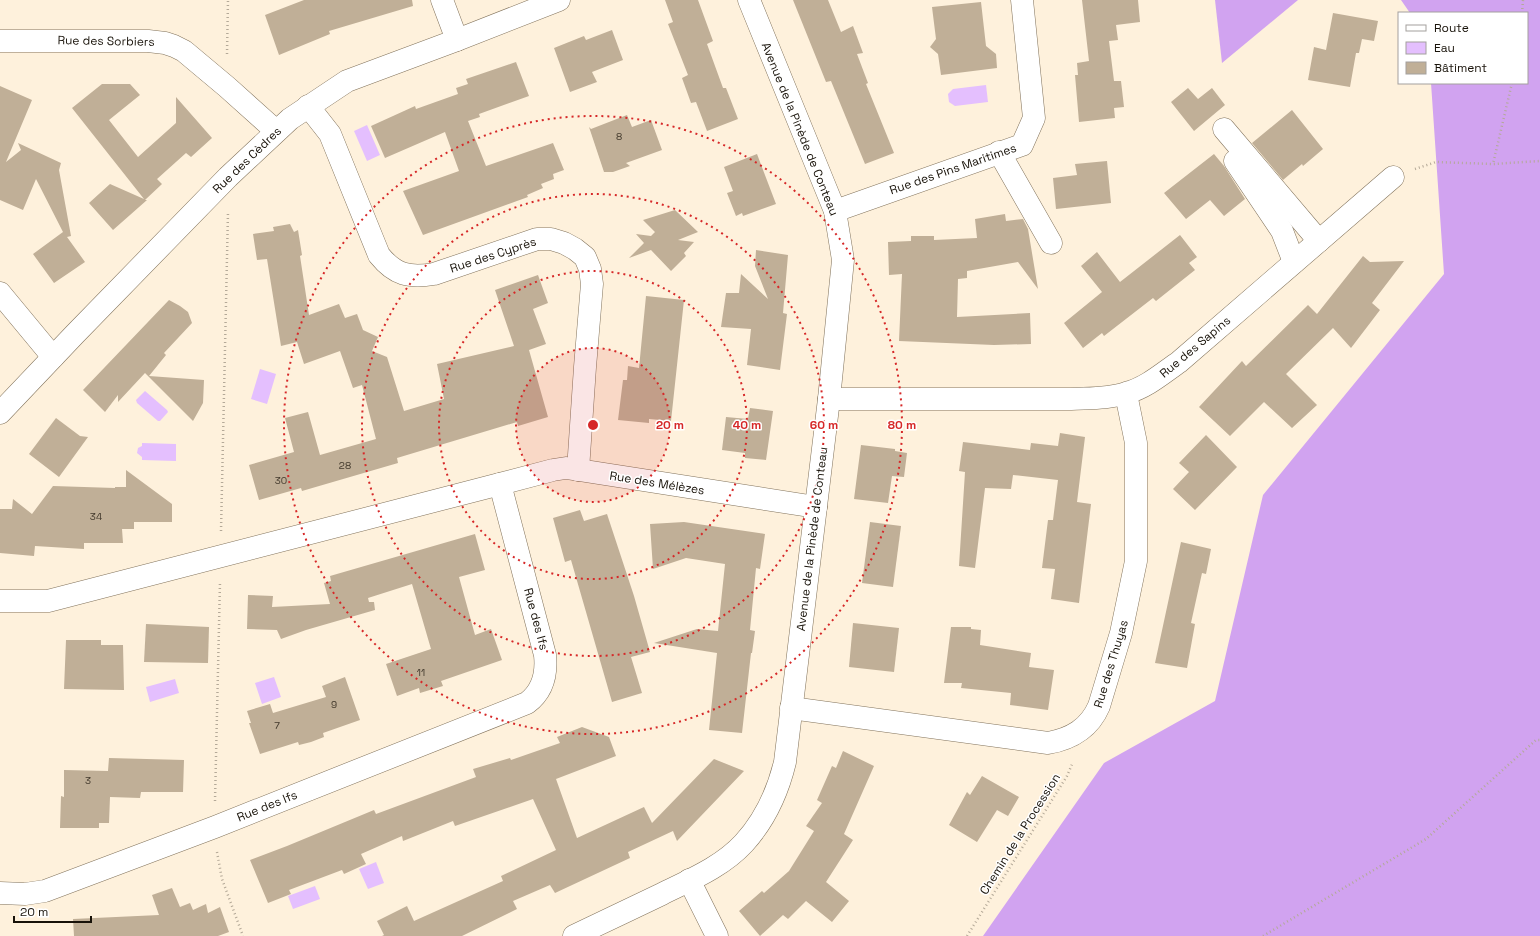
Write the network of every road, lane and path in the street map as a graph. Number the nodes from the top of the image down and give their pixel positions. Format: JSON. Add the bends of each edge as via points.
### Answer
{"nodes":[{"id":1,"x":228,"y":0,"type":"edge"},
{"id":2,"x":442,"y":0,"type":"edge"},
{"id":3,"x":558,"y":0,"type":"edge"},
{"id":4,"x":749,"y":0,"type":"edge"},
{"id":5,"x":1022,"y":0,"type":"edge"},
{"id":6,"x":1523,"y":0,"type":"edge"},
{"id":7,"x":1522,"y":12,"type":"edge"},
{"id":8,"x":457,"y":40,"type":"junction"},
{"id":9,"x":0,"y":41,"type":"edge"},
{"id":10,"x":1512,"y":84,"type":"edge"},
{"id":11,"x":226,"y":86,"type":"junction"},
{"id":12,"x":308,"y":106,"type":"junction"},
{"id":13,"x":1224,"y":129,"type":"dead end"},
{"id":14,"x":276,"y":131,"type":"junction"},
{"id":15,"x":999,"y":152,"type":"junction"},
{"id":16,"x":1231,"y":155,"type":"dead end"},
{"id":17,"x":1540,"y":161,"type":"edge"},
{"id":18,"x":1493,"y":164,"type":"junction"},
{"id":19,"x":1393,"y":177,"type":"joint"},
{"id":20,"x":835,"y":211,"type":"junction"},
{"id":21,"x":1318,"y":241,"type":"junction"},
{"id":22,"x":1051,"y":243,"type":"dead end"},
{"id":23,"x":1294,"y":262,"type":"junction"},
{"id":24,"x":0,"y":293,"type":"edge"},
{"id":25,"x":53,"y":357,"type":"junction"},
{"id":26,"x":1126,"y":394,"type":"junction"},
{"id":27,"x":829,"y":399,"type":"junction"},
{"id":28,"x":0,"y":414,"type":"edge"},
{"id":29,"x":578,"y":470,"type":"junction"},
{"id":30,"x":500,"y":484,"type":"junction"},
{"id":31,"x":816,"y":507,"type":"junction"},
{"id":32,"x":0,"y":601,"type":"edge"},
{"id":33,"x":791,"y":708,"type":"junction"},
{"id":34,"x":1071,"y":736,"type":"junction"},
{"id":35,"x":1540,"y":740,"type":"edge"},
{"id":36,"x":690,"y":880,"type":"junction"},
{"id":37,"x":0,"y":893,"type":"edge"},
{"id":38,"x":574,"y":936,"type":"edge"},
{"id":39,"x":717,"y":936,"type":"edge"},
{"id":40,"x":967,"y":936,"type":"edge"},
{"id":41,"x":1263,"y":936,"type":"edge"}],
"edges":[{"from":1,"to":11,"type":"path"},
{"from":2,"to":8,"type":"street"},
{"from":3,"to":8,"type":"street","name":"Rue des Cèdres"},
{"from":4,"to":20,"type":"street","name":"Avenue de la Pinède de Conteau"},
{"from":5,"to":15,"type":"street","name":"Rue des Pins Maritimes","via":[[1034,118],[1022,145]]},
{"from":6,"to":7,"type":"path"},
{"from":8,"to":12,"type":"street","name":"Rue des Cèdres","via":[[347,80]]},
{"from":9,"to":11,"type":"street","name":"Rue des Sorbiers","via":[[148,40],[165,43],[184,51]]},
{"from":10,"to":18,"type":"path"},
{"from":11,"to":14,"type":"street","name":"Rue des Sorbiers"},
{"from":12,"to":14,"type":"street","name":"Rue des Cèdres"},
{"from":12,"to":29,"type":"street","name":"Rue des Cyprès","via":[[330,134],[379,255],[387,266],[397,272],[422,276],[434,274],[536,239],[564,243],[585,257],[592,284]]},
{"from":13,"to":21,"type":"street"},
{"from":14,"to":25,"type":"street","name":"Rue des Cèdres"},
{"from":15,"to":20,"type":"street","name":"Rue des Pins Maritimes"},
{"from":15,"to":22,"type":"street"},
{"from":16,"to":23,"type":"street","via":[[1282,231]]},
{"from":17,"to":18,"type":"path"},
{"from":18,"to":19,"type":"path","via":[[1436,162]]},
{"from":19,"to":21,"type":"street","name":"Rue des Sapins"},
{"from":20,"to":27,"type":"street","name":"Avenue de la Pinède de Conteau","via":[[843,260]]},
{"from":21,"to":23,"type":"street","name":"Rue des Sapins"},
{"from":23,"to":26,"type":"street","name":"Rue des Sapins","via":[[1179,362],[1152,382]]},
{"from":24,"to":25,"type":"street"},
{"from":25,"to":28,"type":"street","name":"Rue des Cèdres"},
{"from":26,"to":27,"type":"street","name":"Rue des Sapins","via":[[1071,399]]},
{"from":26,"to":34,"type":"street","name":"Rue des Thuyas","via":[[1136,444],[1136,560],[1122,633],[1099,706],[1089,723]]},
{"from":27,"to":31,"type":"street","name":"Avenue de la Pinède de Conteau"},
{"from":29,"to":30,"type":"street","name":"Rue des Mélèzes","via":[[553,470]]},
{"from":29,"to":31,"type":"street","name":"Rue des Mélèzes"},
{"from":30,"to":32,"type":"street","via":[[48,601]]},
{"from":30,"to":37,"type":"street","name":"Rue des Ifs","via":[[545,655],[544,678],[535,697],[237,818],[45,891],[25,894]]},
{"from":31,"to":33,"type":"street","name":"Avenue de la Pinède de Conteau"},
{"from":33,"to":34,"type":"street","name":"Rue des Thuyas","via":[[1048,743]]},
{"from":33,"to":36,"type":"street","name":"Avenue de la Pinède de Conteau","via":[[781,777],[761,820],[743,844],[730,856]]},
{"from":34,"to":40,"type":"path","name":"Chemin de la Procession","via":[[1076,755],[1067,776]]},
{"from":35,"to":41,"type":"path","via":[[1536,740],[1426,839]]},
{"from":36,"to":38,"type":"street","name":"Avenue de la Pinède de Conteau"},
{"from":36,"to":39,"type":"street"}]}
